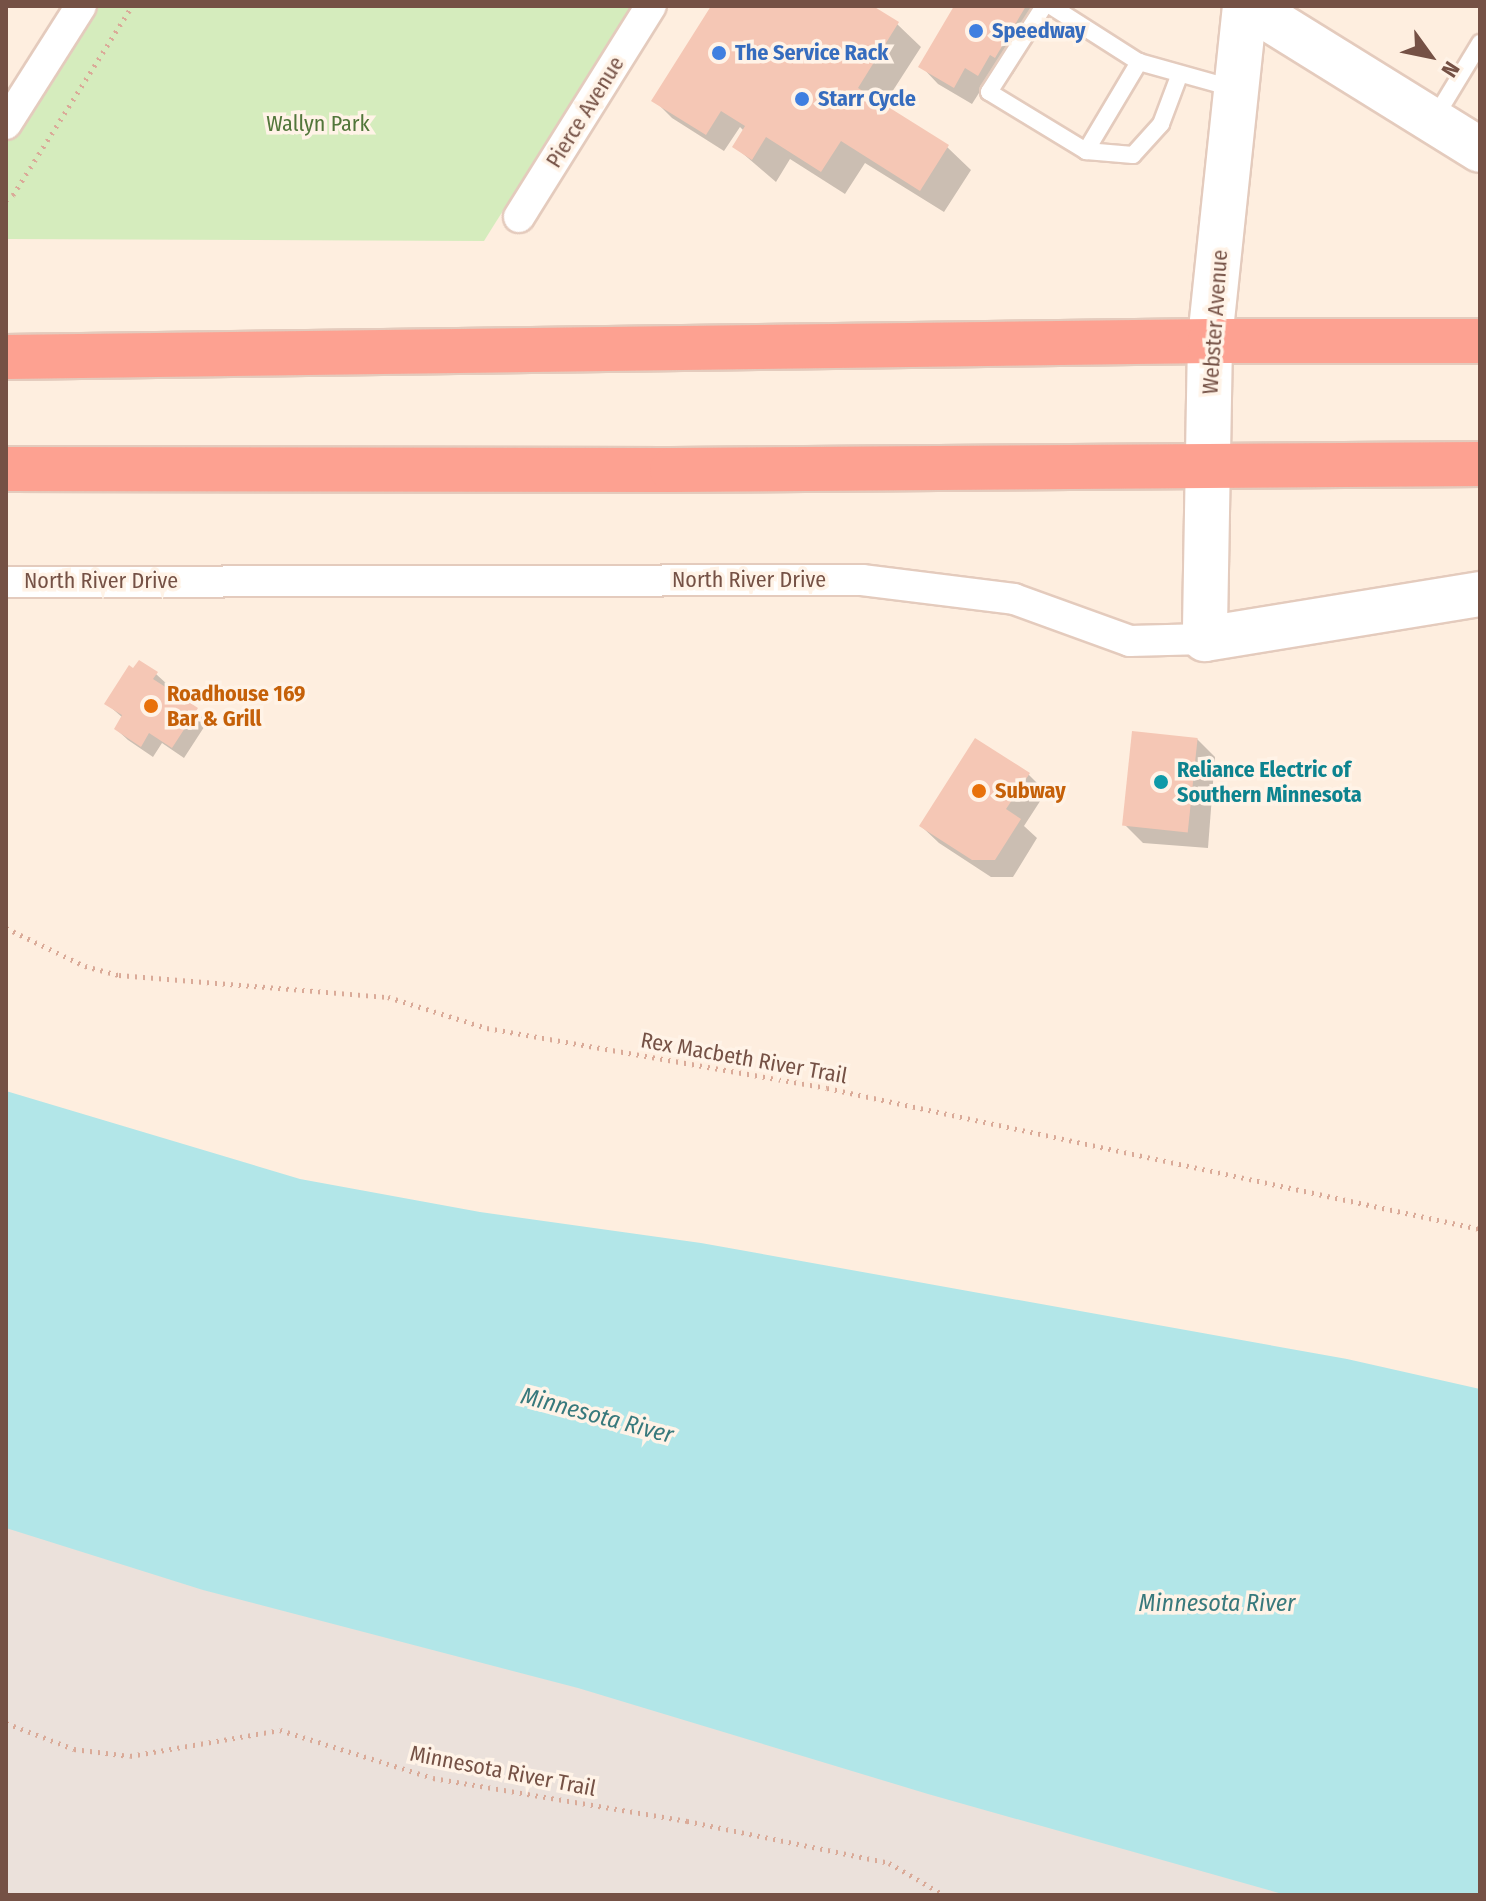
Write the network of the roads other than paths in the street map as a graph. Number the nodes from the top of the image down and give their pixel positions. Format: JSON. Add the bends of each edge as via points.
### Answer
{"nodes":[{"id":1,"x":81,"y":6,"type":"edge"},
{"id":2,"x":651,"y":6,"type":"edge"},
{"id":3,"x":1044,"y":6,"type":"edge"},
{"id":4,"x":1051,"y":6,"type":"edge"},
{"id":5,"x":1247,"y":6,"type":"edge"},
{"id":6,"x":1480,"y":43,"type":"edge"},
{"id":7,"x":1139,"y":62,"type":"junction"},
{"id":8,"x":1179,"y":76,"type":"junction"},
{"id":9,"x":1237,"y":90,"type":"junction"},
{"id":10,"x":1434,"y":119,"type":"junction"},
{"id":11,"x":6,"y":124,"type":"edge"},
{"id":12,"x":1480,"y":150,"type":"edge"},
{"id":13,"x":1086,"y":151,"type":"junction"},
{"id":14,"x":519,"y":217,"type":"dead end"},
{"id":15,"x":1210,"y":341,"type":"junction"},
{"id":16,"x":1480,"y":341,"type":"edge"},
{"id":17,"x":6,"y":357,"type":"edge"},
{"id":18,"x":1480,"y":464,"type":"edge"},
{"id":19,"x":1207,"y":465,"type":"junction"},
{"id":20,"x":6,"y":469,"type":"edge"},
{"id":21,"x":6,"y":582,"type":"edge"},
{"id":22,"x":1480,"y":594,"type":"edge"},
{"id":23,"x":1205,"y":639,"type":"junction"}],
"edges":[{"from":1,"to":11,"type":"street"},
{"from":2,"to":14,"type":"street","name":"Pierce Avenue"},
{"from":3,"to":13,"type":"lane","via":[[989,92],[1043,115]]},
{"from":4,"to":7,"type":"lane","via":[[1090,39]]},
{"from":5,"to":9,"type":"street","name":"Webster Avenue"},
{"from":5,"to":10,"type":"street"},
{"from":6,"to":10,"type":"lane"},
{"from":7,"to":8,"type":"lane"},
{"from":7,"to":13,"type":"lane"},
{"from":8,"to":9,"type":"lane"},
{"from":8,"to":13,"type":"lane","via":[[1161,124],[1133,155]]},
{"from":9,"to":15,"type":"street","name":"Webster Avenue"},
{"from":10,"to":12,"type":"street"},
{"from":15,"to":16,"type":"highway"},
{"from":15,"to":17,"type":"highway"},
{"from":15,"to":19,"type":"street","name":"Webster Avenue"},
{"from":18,"to":19,"type":"highway"},
{"from":19,"to":20,"type":"highway"},
{"from":19,"to":23,"type":"street","name":"Webster Avenue"},
{"from":21,"to":23,"type":"street","name":"North River Drive","via":[[862,580],[1014,599],[1130,641]]},
{"from":22,"to":23,"type":"street","name":"North River Drive"}]}
